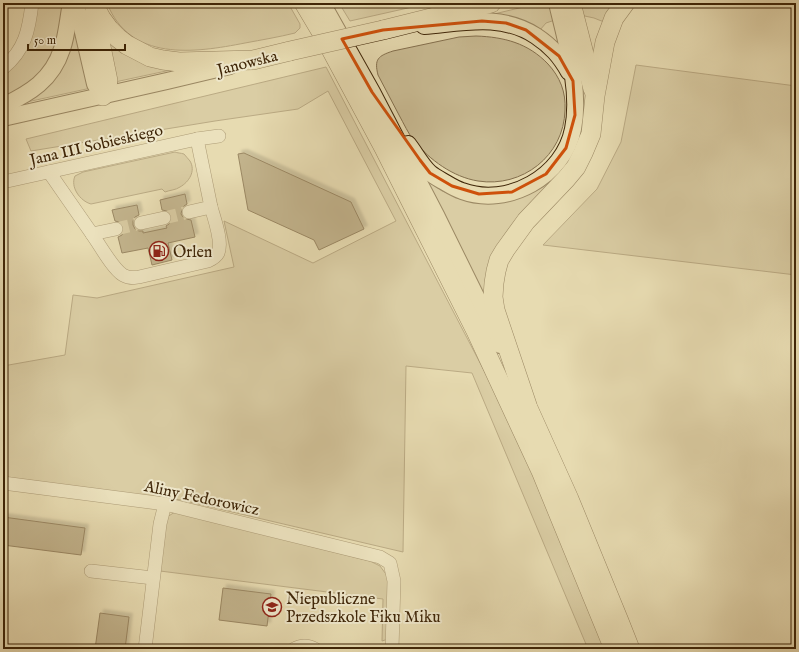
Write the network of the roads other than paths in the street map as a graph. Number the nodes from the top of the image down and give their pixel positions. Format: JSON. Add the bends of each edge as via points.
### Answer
{"nodes":[{"id":1,"x":32,"y":3,"type":"edge"},
{"id":2,"x":71,"y":3,"type":"edge"},
{"id":3,"x":75,"y":3,"type":"edge"},
{"id":4,"x":94,"y":3,"type":"edge"},
{"id":5,"x":304,"y":3,"type":"edge"},
{"id":6,"x":322,"y":3,"type":"edge"},
{"id":7,"x":491,"y":3,"type":"edge"},
{"id":8,"x":557,"y":3,"type":"edge"},
{"id":9,"x":571,"y":3,"type":"edge"},
{"id":10,"x":625,"y":3,"type":"edge"},
{"id":11,"x":383,"y":30,"type":"junction"},
{"id":12,"x":252,"y":60,"type":"junction"},
{"id":13,"x":3,"y":68,"type":"edge"},
{"id":14,"x":573,"y":81,"type":"junction"},
{"id":15,"x":372,"y":92,"type":"junction"},
{"id":16,"x":103,"y":96,"type":"junction"},
{"id":17,"x":595,"y":96,"type":"junction"},
{"id":18,"x":3,"y":106,"type":"edge"},
{"id":19,"x":3,"y":118,"type":"edge"},
{"id":20,"x":219,"y":136,"type":"dead end"},
{"id":21,"x":197,"y":139,"type":"junction"},
{"id":22,"x":49,"y":172,"type":"junction"},
{"id":23,"x":3,"y":182,"type":"edge"},
{"id":24,"x":212,"y":207,"type":"junction"},
{"id":25,"x":189,"y":212,"type":"tunnel mouth"},
{"id":26,"x":164,"y":218,"type":"tunnel mouth"},
{"id":27,"x":141,"y":223,"type":"tunnel mouth"},
{"id":28,"x":116,"y":229,"type":"tunnel mouth"},
{"id":29,"x":92,"y":234,"type":"junction"},
{"id":30,"x":528,"y":408,"type":"junction"},
{"id":31,"x":3,"y":483,"type":"edge"},
{"id":32,"x":165,"y":504,"type":"junction"},
{"id":33,"x":91,"y":571,"type":"dead end"},
{"id":34,"x":153,"y":578,"type":"junction"},
{"id":35,"x":145,"y":649,"type":"edge"},
{"id":36,"x":294,"y":649,"type":"edge"},
{"id":37,"x":315,"y":649,"type":"edge"},
{"id":38,"x":392,"y":649,"type":"edge"},
{"id":39,"x":614,"y":649,"type":"edge"},
{"id":40,"x":630,"y":649,"type":"edge"}],
"edges":[{"from":1,"to":13,"type":"street","via":[[30,21],[20,50]]},
{"from":2,"to":18,"type":"main road","via":[[62,48],[54,67],[37,86]]},
{"from":3,"to":16,"type":"main road","via":[[95,84]]},
{"from":4,"to":12,"type":"highway","via":[[101,18],[118,38],[150,57],[179,62]]},
{"from":4,"to":16,"type":"highway","via":[[108,81]]},
{"from":5,"to":39,"type":"highway","via":[[384,148],[476,331],[541,471]]},
{"from":6,"to":15,"type":"main road"},
{"from":7,"to":11,"type":"highway","name":"Janowska"},
{"from":8,"to":14,"type":"main road"},
{"from":9,"to":17,"type":"highway"},
{"from":10,"to":17,"type":"highway","via":[[614,18],[608,34]]},
{"from":11,"to":12,"type":"highway","name":"Janowska","bridge":true},
{"from":11,"to":14,"type":"main road","via":[[482,21],[511,24],[544,41],[559,56]]},
{"from":12,"to":16,"type":"main road","name":"Janowska"},
{"from":14,"to":15,"type":"main road","via":[[576,100],[573,130],[560,158],[553,168],[531,184],[512,192],[495,195],[462,191],[430,173]]},
{"from":15,"to":30,"type":"main road","via":[[437,217]]},
{"from":16,"to":19,"type":"main road","name":"Janowska"},
{"from":17,"to":30,"type":"highway","via":[[591,134],[576,167],[514,236],[499,260],[496,271],[493,297],[495,310]]},
{"from":20,"to":21,"type":"street","name":"Jana III Sobieskiego"},
{"from":21,"to":22,"type":"street","name":"Jana III Sobieskiego"},
{"from":21,"to":24,"type":"street"},
{"from":22,"to":23,"type":"street","name":"Jana III Sobieskiego"},
{"from":22,"to":29,"type":"street"},
{"from":24,"to":25,"type":"street"},
{"from":24,"to":29,"type":"street","via":[[220,244],[215,257],[154,274],[132,278],[124,276],[116,269]]},
{"from":26,"to":27,"type":"street"},
{"from":28,"to":29,"type":"street"},
{"from":30,"to":40,"type":"highway"},
{"from":31,"to":32,"type":"street","name":"Aliny Fedorowicz"},
{"from":32,"to":34,"type":"street"},
{"from":32,"to":38,"type":"street","name":"Aliny Fedorowicz","via":[[380,556],[390,563],[394,581]]},
{"from":33,"to":34,"type":"street"},
{"from":34,"to":35,"type":"street"},
{"from":36,"to":37,"type":"street","via":[[308,646]]}]}
